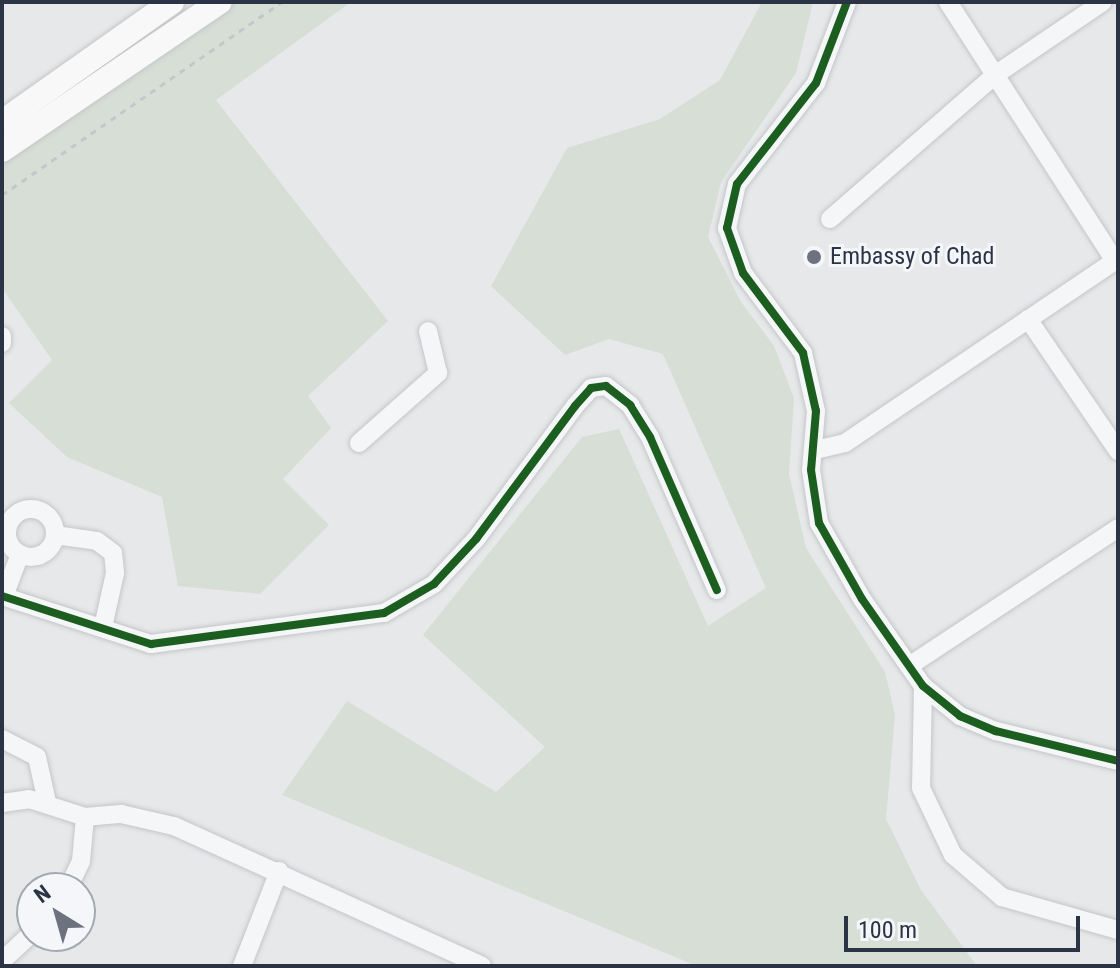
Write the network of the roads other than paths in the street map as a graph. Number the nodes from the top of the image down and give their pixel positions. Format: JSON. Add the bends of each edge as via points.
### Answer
{"nodes":[{"id":1,"x":172,"y":2,"type":"edge"},
{"id":2,"x":220,"y":2,"type":"edge"},
{"id":3,"x":847,"y":2,"type":"edge"},
{"id":4,"x":948,"y":2,"type":"edge"},
{"id":5,"x":1103,"y":2,"type":"edge"},
{"id":6,"x":188,"y":10,"type":"edge"},
{"id":7,"x":995,"y":75,"type":"junction"},
{"id":8,"x":2,"y":122,"type":"edge"},
{"id":9,"x":2,"y":150,"type":"edge"},
{"id":10,"x":830,"y":219,"type":"dead end"},
{"id":11,"x":1117,"y":260,"type":"edge"},
{"id":12,"x":1028,"y":319,"type":"junction"},
{"id":13,"x":428,"y":331,"type":"dead end"},
{"id":14,"x":2,"y":336,"type":"edge"},
{"id":15,"x":2,"y":343,"type":"edge"},
{"id":16,"x":359,"y":443,"type":"dead end"},
{"id":17,"x":815,"y":450,"type":"junction"},
{"id":18,"x":1118,"y":451,"type":"edge"},
{"id":19,"x":1118,"y":528,"type":"edge"},
{"id":20,"x":55,"y":535,"type":"junction"},
{"id":21,"x":20,"y":554,"type":"junction"},
{"id":22,"x":717,"y":590,"type":"dead end"},
{"id":23,"x":3,"y":596,"type":"edge"},
{"id":24,"x":103,"y":627,"type":"junction"},
{"id":25,"x":912,"y":664,"type":"junction"},
{"id":26,"x":923,"y":686,"type":"junction"},
{"id":27,"x":2,"y":739,"type":"edge"},
{"id":28,"x":1118,"y":761,"type":"edge"},
{"id":29,"x":47,"y":802,"type":"junction"},
{"id":30,"x":2,"y":803,"type":"edge"},
{"id":31,"x":85,"y":817,"type":"junction"},
{"id":32,"x":279,"y":871,"type":"junction"},
{"id":33,"x":76,"y":872,"type":"edge"},
{"id":34,"x":1118,"y":930,"type":"edge"},
{"id":35,"x":242,"y":966,"type":"edge"},
{"id":36,"x":482,"y":966,"type":"edge"}],
"edges":[{"from":1,"to":8,"type":"main road"},
{"from":2,"to":6,"type":"main road"},
{"from":3,"to":17,"type":"street","via":[[816,83],[737,184],[727,228],[743,273],[803,353],[816,411]]},
{"from":4,"to":7,"type":"street"},
{"from":5,"to":7,"type":"street"},
{"from":6,"to":9,"type":"main road"},
{"from":7,"to":10,"type":"street"},
{"from":7,"to":11,"type":"street"},
{"from":11,"to":12,"type":"street"},
{"from":12,"to":17,"type":"street","via":[[845,443]]},
{"from":12,"to":18,"type":"street"},
{"from":13,"to":16,"type":"street","via":[[438,373]]},
{"from":14,"to":15,"type":"street"},
{"from":17,"to":25,"type":"street","via":[[812,490],[826,538],[862,599]]},
{"from":19,"to":25,"type":"street"},
{"from":20,"to":21,"type":"street","via":[[42,554]]},
{"from":20,"to":21,"type":"street","via":[[51,520],[39,511],[17,514],[7,535]]},
{"from":20,"to":24,"type":"street","via":[[97,541],[113,553],[115,573]]},
{"from":21,"to":23,"type":"street"},
{"from":22,"to":24,"type":"street","via":[[650,437],[630,405],[606,386],[591,388],[476,539],[412,600],[384,613],[326,624],[227,633],[171,645],[151,644]]},
{"from":23,"to":24,"type":"street"},
{"from":25,"to":26,"type":"street"},
{"from":26,"to":28,"type":"street","via":[[982,727]]},
{"from":26,"to":34,"type":"street","via":[[921,788],[953,855],[1002,897]]},
{"from":27,"to":29,"type":"street","via":[[37,757]]},
{"from":29,"to":30,"type":"street"},
{"from":29,"to":31,"type":"street"},
{"from":31,"to":32,"type":"street","via":[[121,814],[174,826]]},
{"from":31,"to":33,"type":"street"},
{"from":32,"to":35,"type":"street"},
{"from":32,"to":36,"type":"street"}]}
